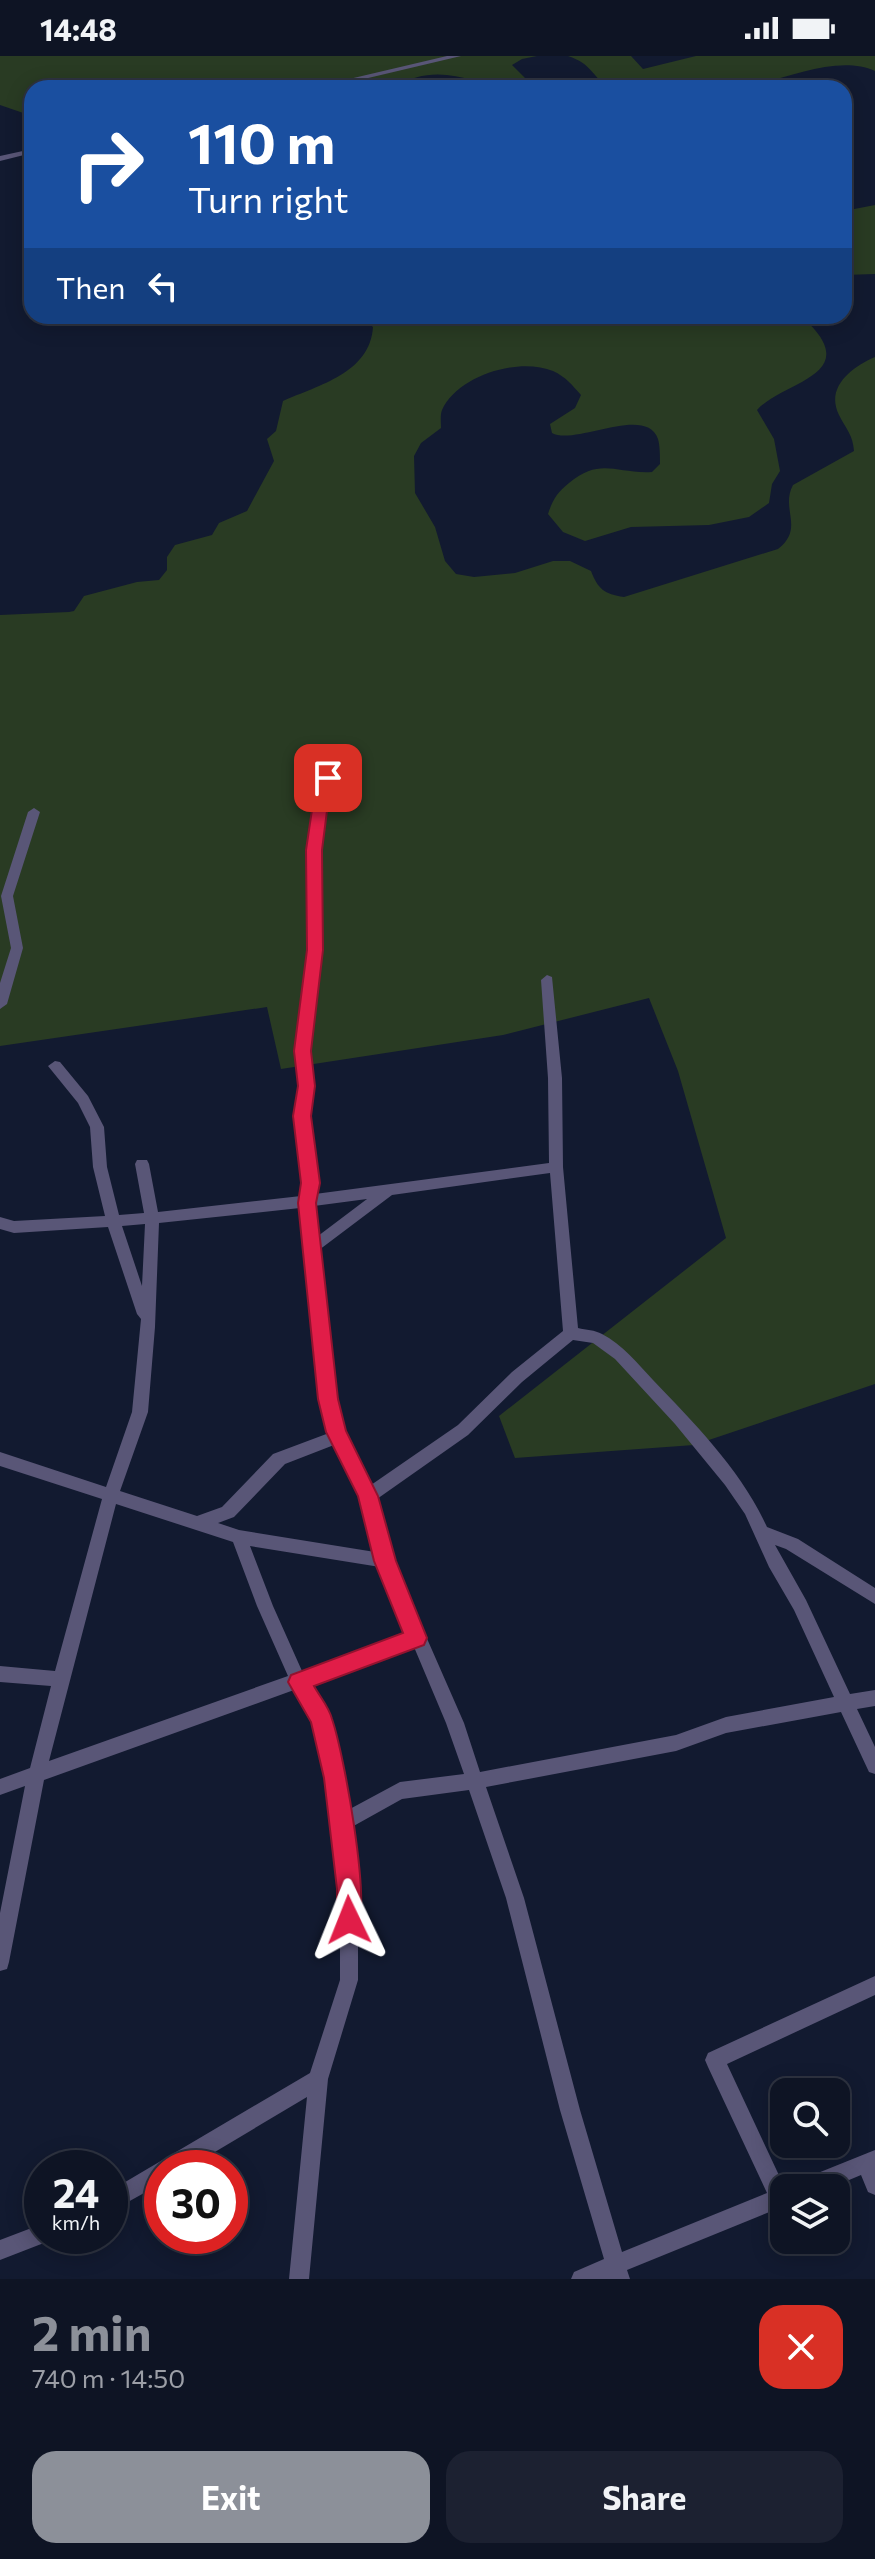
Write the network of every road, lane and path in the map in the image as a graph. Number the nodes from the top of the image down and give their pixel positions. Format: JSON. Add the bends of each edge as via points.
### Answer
{"nodes":[{"id":1,"x":457,"y":56,"type":"edge"},
{"id":2,"x":350,"y":80,"type":"edge"},
{"id":3,"x":24,"y":153,"type":"edge"},
{"id":4,"x":0,"y":159,"type":"edge"},
{"id":5,"x":334,"y":772,"type":"dead end"},
{"id":6,"x":34,"y":812,"type":"dead end"},
{"id":7,"x":547,"y":980,"type":"dead end"},
{"id":8,"x":0,"y":1004,"type":"edge"},
{"id":9,"x":55,"y":1066,"type":"dead end"},
{"id":10,"x":142,"y":1164,"type":"dead end"},
{"id":11,"x":556,"y":1167,"type":"junction"},
{"id":12,"x":388,"y":1190,"type":"junction"},
{"id":13,"x":307,"y":1203,"type":"junction"},
{"id":14,"x":152,"y":1218,"type":"junction"},
{"id":15,"x":0,"y":1223,"type":"edge"},
{"id":16,"x":114,"y":1223,"type":"junction"},
{"id":17,"x":312,"y":1248,"type":"junction"},
{"id":18,"x":148,"y":1327,"type":"junction"},
{"id":19,"x":571,"y":1333,"type":"junction"},
{"id":20,"x":339,"y":1436,"type":"junction"},
{"id":21,"x":0,"y":1459,"type":"edge"},
{"id":22,"x":114,"y":1494,"type":"junction"},
{"id":23,"x":368,"y":1496,"type":"junction"},
{"id":24,"x":198,"y":1523,"type":"junction"},
{"id":25,"x":762,"y":1532,"type":"junction"},
{"id":26,"x":239,"y":1537,"type":"junction"},
{"id":27,"x":385,"y":1561,"type":"junction"},
{"id":28,"x":875,"y":1597,"type":"edge"},
{"id":29,"x":416,"y":1638,"type":"junction"},
{"id":30,"x":0,"y":1674,"type":"edge"},
{"id":31,"x":61,"y":1679,"type":"junction"},
{"id":32,"x":299,"y":1682,"type":"junction"},
{"id":33,"x":875,"y":1698,"type":"edge"},
{"id":34,"x":846,"y":1705,"type":"junction"},
{"id":35,"x":875,"y":1766,"type":"edge"},
{"id":36,"x":38,"y":1773,"type":"junction"},
{"id":37,"x":475,"y":1781,"type":"junction"},
{"id":38,"x":0,"y":1787,"type":"edge"},
{"id":39,"x":339,"y":1824,"type":"junction"},
{"id":40,"x":0,"y":1962,"type":"edge"},
{"id":41,"x":875,"y":1985,"type":"edge"},
{"id":42,"x":318,"y":2079,"type":"junction"},
{"id":43,"x":199,"y":2150,"type":"edge"},
{"id":44,"x":871,"y":2162,"type":"edge"},
{"id":45,"x":771,"y":2174,"type":"edge"},
{"id":46,"x":841,"y":2174,"type":"edge"},
{"id":47,"x":875,"y":2185,"type":"edge"},
{"id":48,"x":770,"y":2202,"type":"edge"},
{"id":49,"x":24,"y":2241,"type":"edge"},
{"id":50,"x":0,"y":2250,"type":"edge"},
{"id":51,"x":618,"y":2271,"type":"edge"},
{"id":52,"x":299,"y":2279,"type":"edge"},
{"id":53,"x":581,"y":2279,"type":"edge"}],
"edges":[{"from":1,"to":2,"type":"street"},
{"from":3,"to":4,"type":"street"},
{"from":5,"to":13,"type":"street","via":[[320,803],[314,850],[315,950],[303,1051]]},
{"from":6,"to":8,"type":"street","via":[[7,896],[17,948]]},
{"from":7,"to":11,"type":"street"},
{"from":9,"to":16,"type":"street","via":[[97,1127],[100,1167]]},
{"from":10,"to":14,"type":"street"},
{"from":11,"to":12,"type":"street"},
{"from":11,"to":19,"type":"street"},
{"from":12,"to":13,"type":"street"},
{"from":12,"to":17,"type":"street"},
{"from":13,"to":14,"type":"street"},
{"from":13,"to":17,"type":"street"},
{"from":14,"to":16,"type":"street"},
{"from":14,"to":18,"type":"street"},
{"from":15,"to":16,"type":"street"},
{"from":16,"to":18,"type":"street"},
{"from":17,"to":20,"type":"street","via":[[328,1399]]},
{"from":18,"to":22,"type":"street","via":[[140,1412]]},
{"from":19,"to":23,"type":"street","via":[[463,1430]]},
{"from":19,"to":25,"type":"street","via":[[597,1338],[620,1355],[731,1480]]},
{"from":20,"to":23,"type":"street"},
{"from":20,"to":24,"type":"street","via":[[279,1459],[228,1512]]},
{"from":21,"to":22,"type":"street"},
{"from":22,"to":24,"type":"street"},
{"from":22,"to":31,"type":"street"},
{"from":23,"to":27,"type":"street"},
{"from":24,"to":26,"type":"street"},
{"from":25,"to":28,"type":"street","via":[[792,1544]]},
{"from":25,"to":34,"type":"street"},
{"from":26,"to":27,"type":"street"},
{"from":26,"to":32,"type":"street"},
{"from":27,"to":29,"type":"street"},
{"from":29,"to":32,"type":"street"},
{"from":29,"to":37,"type":"street"},
{"from":30,"to":31,"type":"street"},
{"from":31,"to":36,"type":"street"},
{"from":32,"to":36,"type":"street"},
{"from":32,"to":39,"type":"street","via":[[321,1718]]},
{"from":33,"to":34,"type":"street"},
{"from":34,"to":35,"type":"street"},
{"from":34,"to":37,"type":"street","via":[[726,1725],[676,1743]]},
{"from":36,"to":38,"type":"street"},
{"from":36,"to":40,"type":"street"},
{"from":37,"to":39,"type":"street","via":[[400,1791]]},
{"from":37,"to":51,"type":"street","via":[[524,1928]]},
{"from":39,"to":42,"type":"street","via":[[349,1889],[349,1980]]},
{"from":41,"to":45,"type":"street","via":[[715,2060]]},
{"from":42,"to":43,"type":"street"},
{"from":42,"to":52,"type":"street"},
{"from":44,"to":46,"type":"street"},
{"from":44,"to":47,"type":"street"},
{"from":48,"to":51,"type":"street"},
{"from":49,"to":50,"type":"street"},
{"from":51,"to":53,"type":"street"}]}
